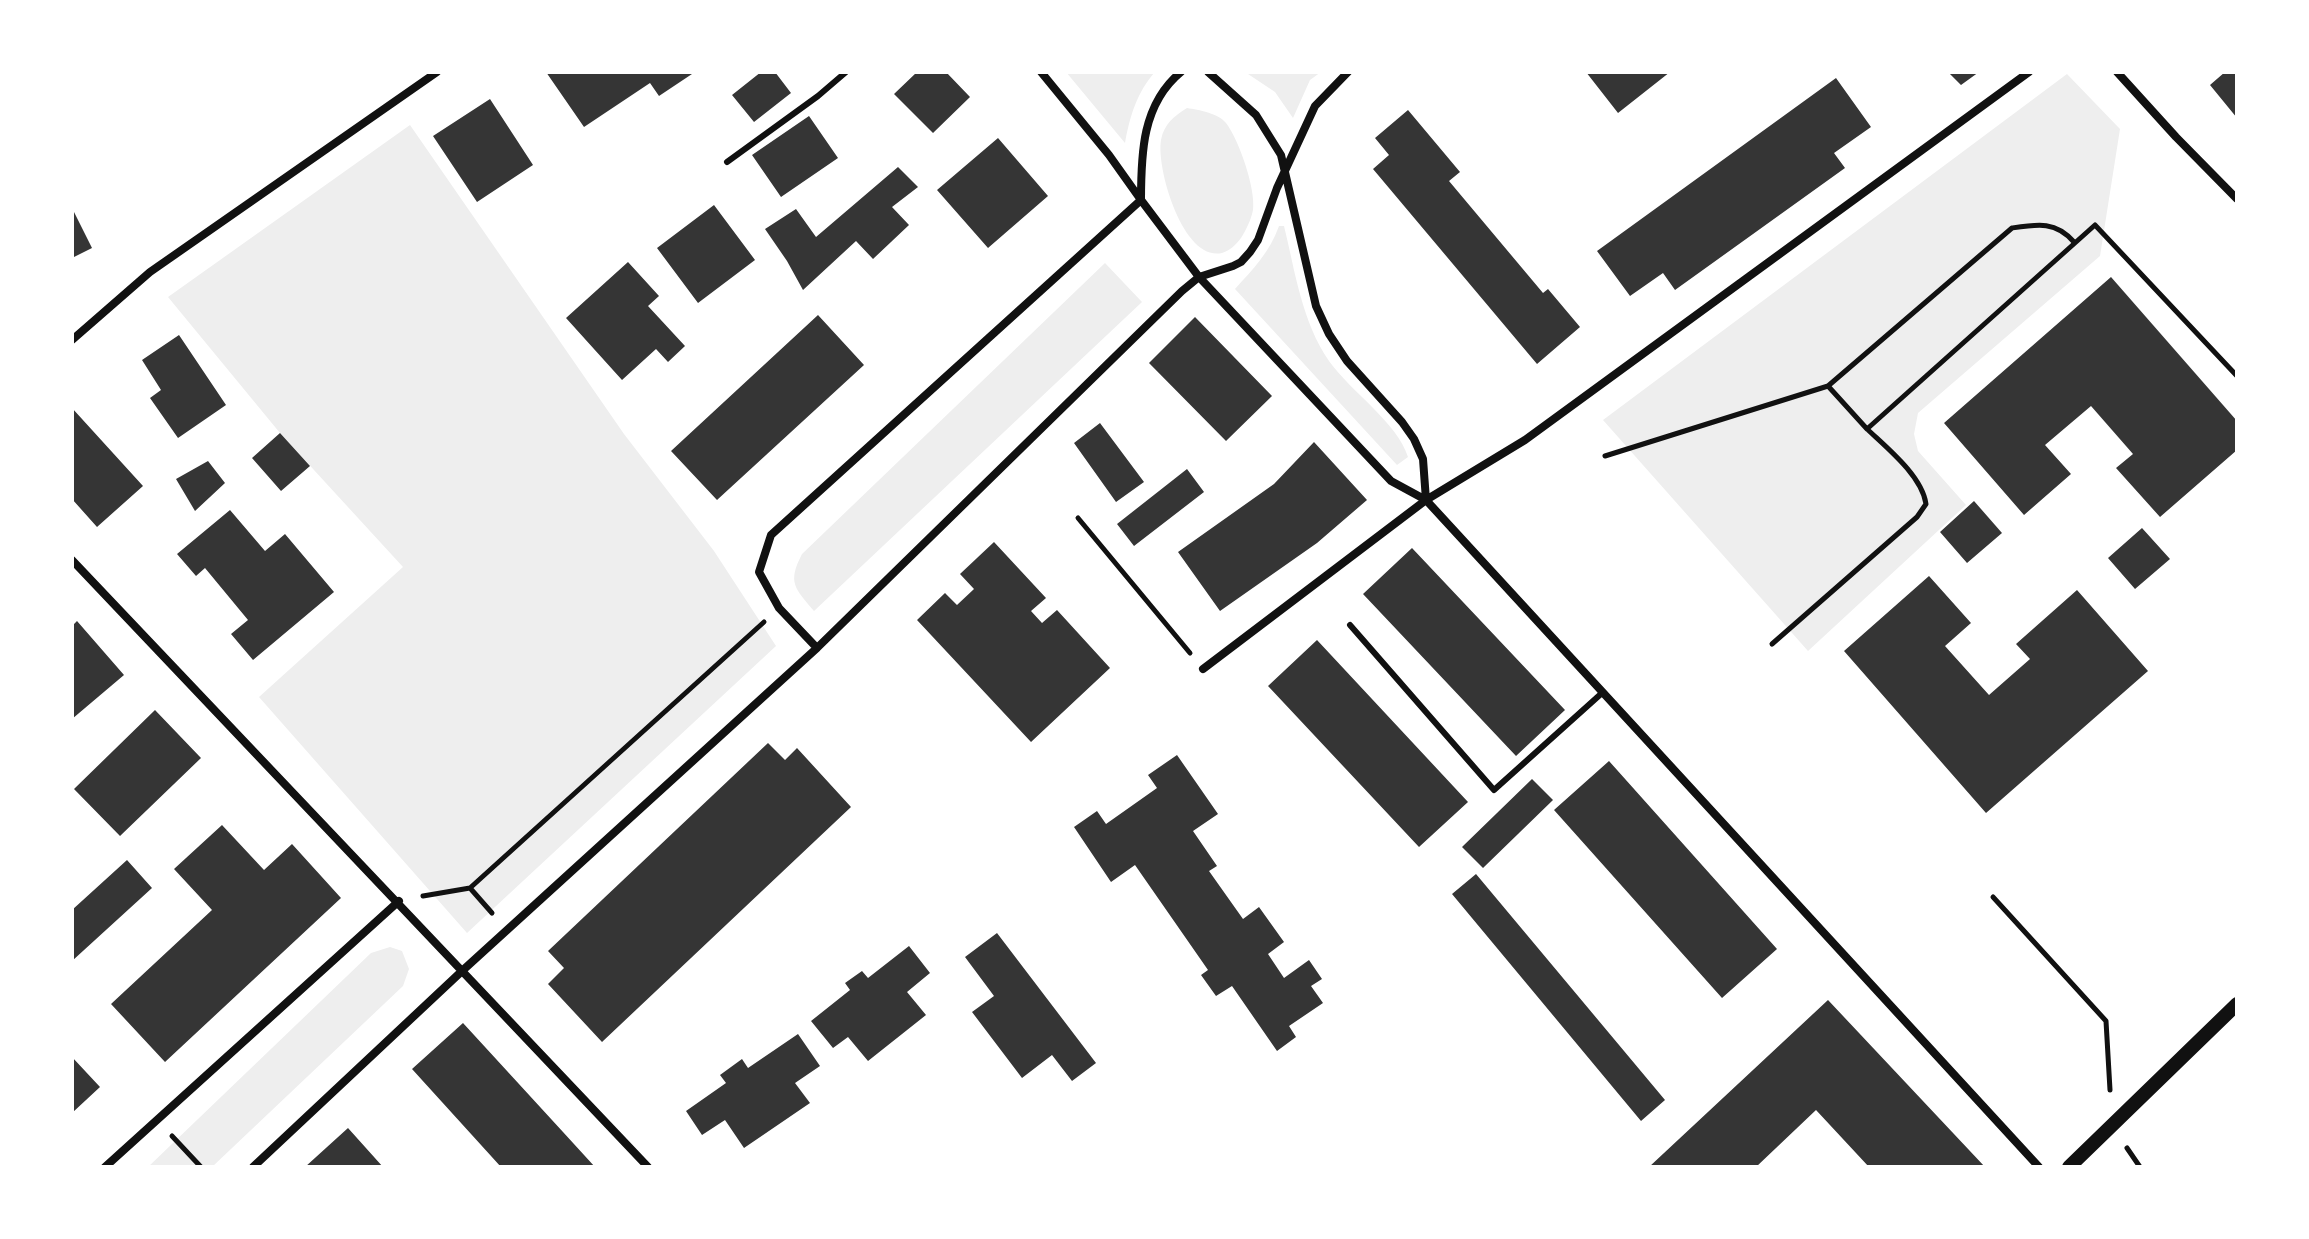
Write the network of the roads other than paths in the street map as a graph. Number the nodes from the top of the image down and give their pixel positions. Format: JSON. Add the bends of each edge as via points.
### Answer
{"nodes":[{"id":1,"x":437,"y":72,"type":"edge"},
{"id":2,"x":846,"y":72,"type":"edge"},
{"id":3,"x":1041,"y":72,"type":"edge"},
{"id":4,"x":1181,"y":72,"type":"edge"},
{"id":5,"x":1208,"y":72,"type":"edge"},
{"id":6,"x":1348,"y":72,"type":"edge"},
{"id":7,"x":2029,"y":72,"type":"edge"},
{"id":8,"x":2117,"y":72,"type":"edge"},
{"id":9,"x":727,"y":162,"type":"dead end"},
{"id":10,"x":1286,"y":171,"type":"junction"},
{"id":11,"x":2237,"y":199,"type":"edge"},
{"id":12,"x":1141,"y":200,"type":"junction"},
{"id":13,"x":1199,"y":277,"type":"junction"},
{"id":14,"x":72,"y":340,"type":"edge"},
{"id":15,"x":1426,"y":500,"type":"junction"},
{"id":16,"x":72,"y":560,"type":"edge"},
{"id":17,"x":1350,"y":625,"type":"dead end"},
{"id":18,"x":817,"y":648,"type":"junction"},
{"id":19,"x":1203,"y":669,"type":"road end"},
{"id":20,"x":1602,"y":693,"type":"junction"},
{"id":21,"x":399,"y":901,"type":"junction"},
{"id":22,"x":462,"y":971,"type":"junction"},
{"id":23,"x":2237,"y":1004,"type":"edge"},
{"id":24,"x":105,"y":1167,"type":"edge"},
{"id":25,"x":253,"y":1167,"type":"edge"},
{"id":26,"x":648,"y":1167,"type":"edge"},
{"id":27,"x":2039,"y":1167,"type":"edge"},
{"id":28,"x":2069,"y":1167,"type":"edge"}],
"edges":[{"from":1,"to":14,"type":"street","via":[[150,272]]},
{"from":2,"to":9,"type":"lane"},
{"from":3,"to":12,"type":"street"},
{"from":4,"to":12,"type":"street","via":[[1152,110],[1141,154]]},
{"from":5,"to":10,"type":"street","via":[[1256,115]]},
{"from":6,"to":10,"type":"street","via":[[1315,106]]},
{"from":7,"to":15,"type":"street","via":[[1525,440]]},
{"from":8,"to":11,"type":"street"},
{"from":10,"to":13,"type":"street","via":[[1250,252],[1233,266]]},
{"from":10,"to":15,"type":"street","via":[[1316,306],[1347,361],[1414,439],[1423,459]]},
{"from":12,"to":13,"type":"street"},
{"from":12,"to":18,"type":"street","via":[[771,535],[759,572],[779,608]]},
{"from":13,"to":15,"type":"street","via":[[1391,481]]},
{"from":13,"to":18,"type":"street"},
{"from":15,"to":19,"type":"street"},
{"from":15,"to":20,"type":"street"},
{"from":16,"to":21,"type":"street"},
{"from":17,"to":20,"type":"lane","via":[[1494,790]]},
{"from":18,"to":22,"type":"street"},
{"from":20,"to":27,"type":"street"},
{"from":21,"to":22,"type":"street"},
{"from":21,"to":24,"type":"street"},
{"from":22,"to":25,"type":"street"},
{"from":22,"to":26,"type":"street"},
{"from":23,"to":28,"type":"street"}]}
